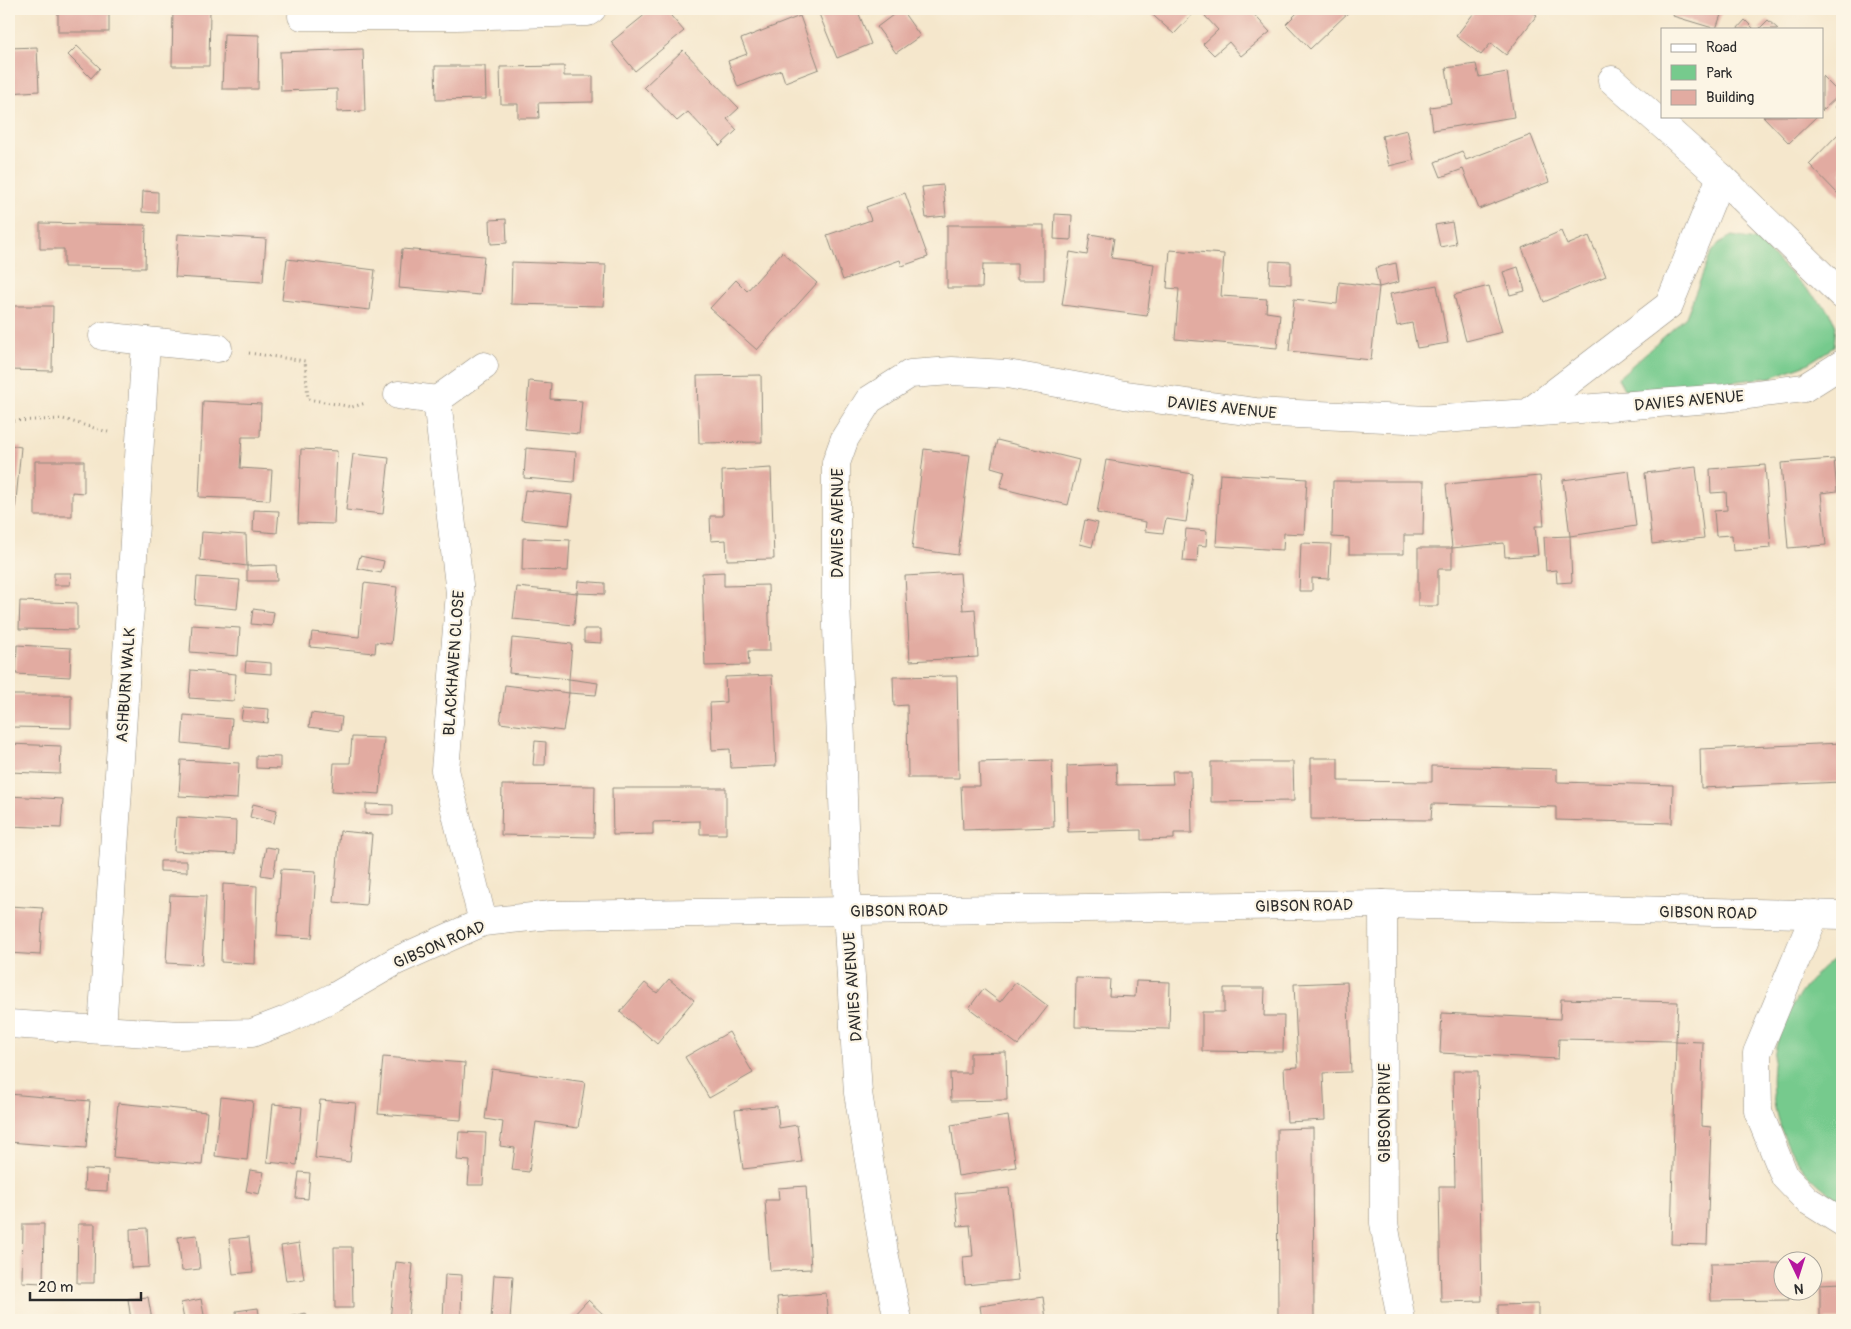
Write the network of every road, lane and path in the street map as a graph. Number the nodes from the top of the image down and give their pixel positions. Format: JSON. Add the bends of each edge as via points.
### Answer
{"nodes":[{"id":1,"x":592,"y":9,"type":"edge"},
{"id":2,"x":302,"y":16,"type":"dead end"},
{"id":3,"x":1612,"y":80,"type":"dead end"},
{"id":4,"x":1721,"y":177,"type":"junction"},
{"id":5,"x":1842,"y":295,"type":"edge"},
{"id":6,"x":103,"y":336,"type":"dead end"},
{"id":7,"x":146,"y":341,"type":"junction"},
{"id":8,"x":218,"y":348,"type":"joint"},
{"id":9,"x":1842,"y":364,"type":"edge"},
{"id":10,"x":484,"y":366,"type":"dead end"},
{"id":11,"x":398,"y":396,"type":"joint"},
{"id":12,"x":437,"y":400,"type":"junction"},
{"id":13,"x":1528,"y":414,"type":"junction"},
{"id":14,"x":9,"y":420,"type":"edge"},
{"id":15,"x":140,"y":441,"type":"junction"},
{"id":16,"x":1383,"y":904,"type":"junction"},
{"id":17,"x":847,"y":911,"type":"junction"},
{"id":18,"x":1815,"y":914,"type":"junction"},
{"id":19,"x":1842,"y":915,"type":"edge"},
{"id":20,"x":483,"y":922,"type":"junction"},
{"id":21,"x":9,"y":1024,"type":"edge"},
{"id":22,"x":102,"y":1029,"type":"junction"},
{"id":23,"x":1842,"y":1222,"type":"edge"},
{"id":24,"x":898,"y":1320,"type":"edge"},
{"id":25,"x":1401,"y":1320,"type":"edge"}],
"edges":[{"from":1,"to":2,"type":"street","via":[[588,12],[456,16]]},
{"from":3,"to":4,"type":"street"},
{"from":4,"to":5,"type":"street"},
{"from":4,"to":13,"type":"street","via":[[1669,305]]},
{"from":6,"to":7,"type":"street"},
{"from":7,"to":8,"type":"street"},
{"from":7,"to":15,"type":"street","name":"ASHBURN WALK"},
{"from":8,"to":11,"type":"path","via":[[305,361],[308,399],[352,407]]},
{"from":9,"to":13,"type":"street","name":"DAVIES AVENUE","via":[[1804,388]]},
{"from":10,"to":12,"type":"street"},
{"from":11,"to":12,"type":"street"},
{"from":12,"to":20,"type":"street","name":"BLACKHAVEN CLOSE","via":[[460,593],[445,770]]},
{"from":13,"to":17,"type":"street","name":"DAVIES AVENUE","via":[[1428,420],[1255,412],[1125,395],[1007,374],[952,371],[910,374],[869,400],[845,438],[836,463],[834,498]]},
{"from":14,"to":15,"type":"path","via":[[63,419]]},
{"from":15,"to":22,"type":"street","name":"ASHBURN WALK"},
{"from":16,"to":17,"type":"street","name":"GIBSON ROAD"},
{"from":16,"to":18,"type":"street","name":"GIBSON ROAD"},
{"from":16,"to":25,"type":"street","name":"GIBSON DRIVE","via":[[1384,1222]]},
{"from":17,"to":20,"type":"street","name":"GIBSON ROAD","via":[[551,915]]},
{"from":17,"to":24,"type":"street","name":"DAVIES AVENUE","via":[[858,1092]]},
{"from":18,"to":19,"type":"street","name":"GIBSON ROAD"},
{"from":18,"to":23,"type":"street","via":[[1757,1053],[1758,1110],[1785,1177],[1807,1200]]},
{"from":20,"to":22,"type":"street","name":"GIBSON ROAD","via":[[396,961],[334,997],[252,1033],[179,1036]]},
{"from":21,"to":22,"type":"street","name":"GIBSON ROAD"}]}
